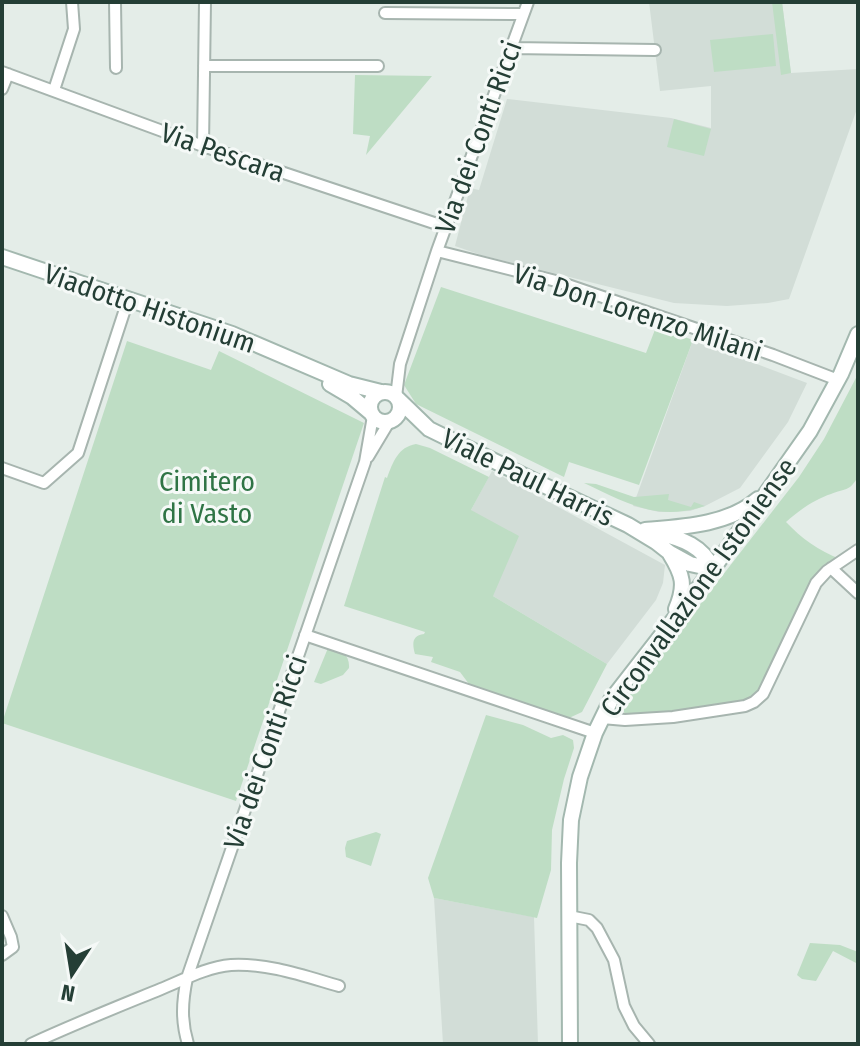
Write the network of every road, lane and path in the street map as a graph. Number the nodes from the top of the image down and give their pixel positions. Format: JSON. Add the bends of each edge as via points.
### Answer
{"nodes":[{"id":1,"x":72,"y":2,"type":"edge"},
{"id":2,"x":115,"y":2,"type":"edge"},
{"id":3,"x":205,"y":2,"type":"edge"},
{"id":4,"x":528,"y":2,"type":"edge"},
{"id":5,"x":385,"y":13,"type":"dead end"},
{"id":6,"x":523,"y":14,"type":"junction"},
{"id":7,"x":511,"y":48,"type":"junction"},
{"id":8,"x":655,"y":50,"type":"dead end"},
{"id":9,"x":204,"y":66,"type":"junction"},
{"id":10,"x":378,"y":66,"type":"dead end"},
{"id":11,"x":116,"y":68,"type":"dead end"},
{"id":12,"x":5,"y":73,"type":"edge"},
{"id":13,"x":2,"y":89,"type":"edge"},
{"id":14,"x":54,"y":90,"type":"junction"},
{"id":15,"x":203,"y":146,"type":"junction"},
{"id":16,"x":446,"y":227,"type":"junction"},
{"id":17,"x":437,"y":251,"type":"junction"},
{"id":18,"x":2,"y":257,"type":"edge"},
{"id":19,"x":128,"y":300,"type":"junction"},
{"id":20,"x":858,"y":334,"type":"edge"},
{"id":21,"x":296,"y":363,"type":"junction"},
{"id":22,"x":838,"y":380,"type":"junction"},
{"id":23,"x":390,"y":395,"type":"junction"},
{"id":24,"x":372,"y":415,"type":"junction"},
{"id":25,"x":389,"y":422,"type":"junction"},
{"id":26,"x":429,"y":429,"type":"junction"},
{"id":27,"x":365,"y":462,"type":"junction"},
{"id":28,"x":2,"y":468,"type":"edge"},
{"id":29,"x":767,"y":491,"type":"junction"},
{"id":30,"x":628,"y":525,"type":"junction"},
{"id":31,"x":645,"y":530,"type":"junction"},
{"id":32,"x":858,"y":550,"type":"edge"},
{"id":33,"x":670,"y":553,"type":"junction"},
{"id":34,"x":831,"y":568,"type":"junction"},
{"id":35,"x":713,"y":569,"type":"junction"},
{"id":36,"x":858,"y":593,"type":"edge"},
{"id":37,"x":665,"y":630,"type":"junction"},
{"id":38,"x":305,"y":635,"type":"junction"},
{"id":39,"x":602,"y":718,"type":"junction"},
{"id":40,"x":595,"y":733,"type":"junction"},
{"id":41,"x":2,"y":916,"type":"edge"},
{"id":42,"x":569,"y":916,"type":"junction"},
{"id":43,"x":2,"y":955,"type":"edge"},
{"id":44,"x":187,"y":978,"type":"junction"},
{"id":45,"x":339,"y":986,"type":"dead end"},
{"id":46,"x":31,"y":1044,"type":"edge"},
{"id":47,"x":188,"y":1044,"type":"edge"},
{"id":48,"x":570,"y":1044,"type":"edge"},
{"id":49,"x":649,"y":1044,"type":"edge"}],
"edges":[{"from":1,"to":14,"type":"street","via":[[74,29]]},
{"from":2,"to":11,"type":"street"},
{"from":3,"to":9,"type":"street"},
{"from":4,"to":6,"type":"street","name":"Via dei Conti Ricci"},
{"from":5,"to":6,"type":"street"},
{"from":6,"to":7,"type":"street","name":"Via dei Conti Ricci"},
{"from":7,"to":8,"type":"street"},
{"from":7,"to":16,"type":"street","name":"Via dei Conti Ricci"},
{"from":9,"to":10,"type":"street"},
{"from":9,"to":15,"type":"street"},
{"from":12,"to":13,"type":"street"},
{"from":12,"to":14,"type":"street","name":"Via Pescara"},
{"from":14,"to":15,"type":"street","name":"Via Pescara"},
{"from":15,"to":16,"type":"street","name":"Via Pescara"},
{"from":16,"to":17,"type":"street","name":"Via dei Conti Ricci"},
{"from":17,"to":22,"type":"street","name":"Via Don Lorenzo Milani","via":[[556,281]]},
{"from":17,"to":23,"type":"street","name":"Via dei Conti Ricci"},
{"from":18,"to":19,"type":"main road","name":"Viadotto Histonium"},
{"from":19,"to":21,"type":"main road","name":"Viadotto Histonium","via":[[232,334]]},
{"from":19,"to":28,"type":"street","via":[[78,453],[44,483]]},
{"from":20,"to":22,"type":"main road","name":"Circonvallazione Istoniense"},
{"from":21,"to":23,"type":"main road","name":"Viadotto Histonium"},
{"from":21,"to":24,"type":"main road","name":"Viadotto Histonium"},
{"from":22,"to":29,"type":"main road","name":"Circonvallazione Istoniense"},
{"from":23,"to":24,"type":"main road","via":[[371,400]]},
{"from":23,"to":25,"type":"main road","via":[[399,412]]},
{"from":23,"to":26,"type":"main road","name":"Viale Paul Harris"},
{"from":24,"to":25,"type":"main road"},
{"from":24,"to":27,"type":"street","name":"Via dei Conti Ricci"},
{"from":25,"to":26,"type":"main road","name":"Viale Paul Harris"},
{"from":25,"to":27,"type":"street","name":"Via dei Conti Ricci"},
{"from":26,"to":30,"type":"main road","name":"Viale Paul Harris"},
{"from":27,"to":38,"type":"street","name":"Via dei Conti Ricci"},
{"from":29,"to":31,"type":"main road","name":"Viale Paul Harris","via":[[751,505],[717,519]]},
{"from":29,"to":35,"type":"main road","name":"Circonvallazione Istoniense"},
{"from":30,"to":31,"type":"main road","name":"Viale Paul Harris"},
{"from":30,"to":33,"type":"main road","name":"Viale Paul Harris"},
{"from":31,"to":35,"type":"main road","name":"Viale Paul Harris","via":[[688,542],[700,549]]},
{"from":32,"to":34,"type":"street"},
{"from":33,"to":35,"type":"main road","name":"Viale Paul Harris"},
{"from":33,"to":37,"type":"main road","via":[[682,576],[682,591]]},
{"from":34,"to":36,"type":"street"},
{"from":34,"to":39,"type":"street","via":[[816,583],[763,694],[754,702],[673,717]]},
{"from":35,"to":37,"type":"main road","name":"Circonvallazione Istoniense"},
{"from":37,"to":39,"type":"main road","name":"Circonvallazione Istoniense"},
{"from":38,"to":40,"type":"street"},
{"from":38,"to":44,"type":"street","name":"Via dei Conti Ricci"},
{"from":39,"to":40,"type":"main road","name":"Circonvallazione Istoniense"},
{"from":40,"to":42,"type":"main road","name":"Circonvallazione Istoniense","via":[[571,820]]},
{"from":41,"to":43,"type":"street","via":[[13,947]]},
{"from":42,"to":48,"type":"main road","name":"Circonvallazione Istoniense"},
{"from":42,"to":49,"type":"street","via":[[589,920],[597,928],[614,960],[624,1006]]},
{"from":44,"to":45,"type":"street","via":[[235,965],[285,971]]},
{"from":44,"to":46,"type":"street"},
{"from":44,"to":47,"type":"street","name":"Via dei Conti Ricci","via":[[182,1016]]}]}
